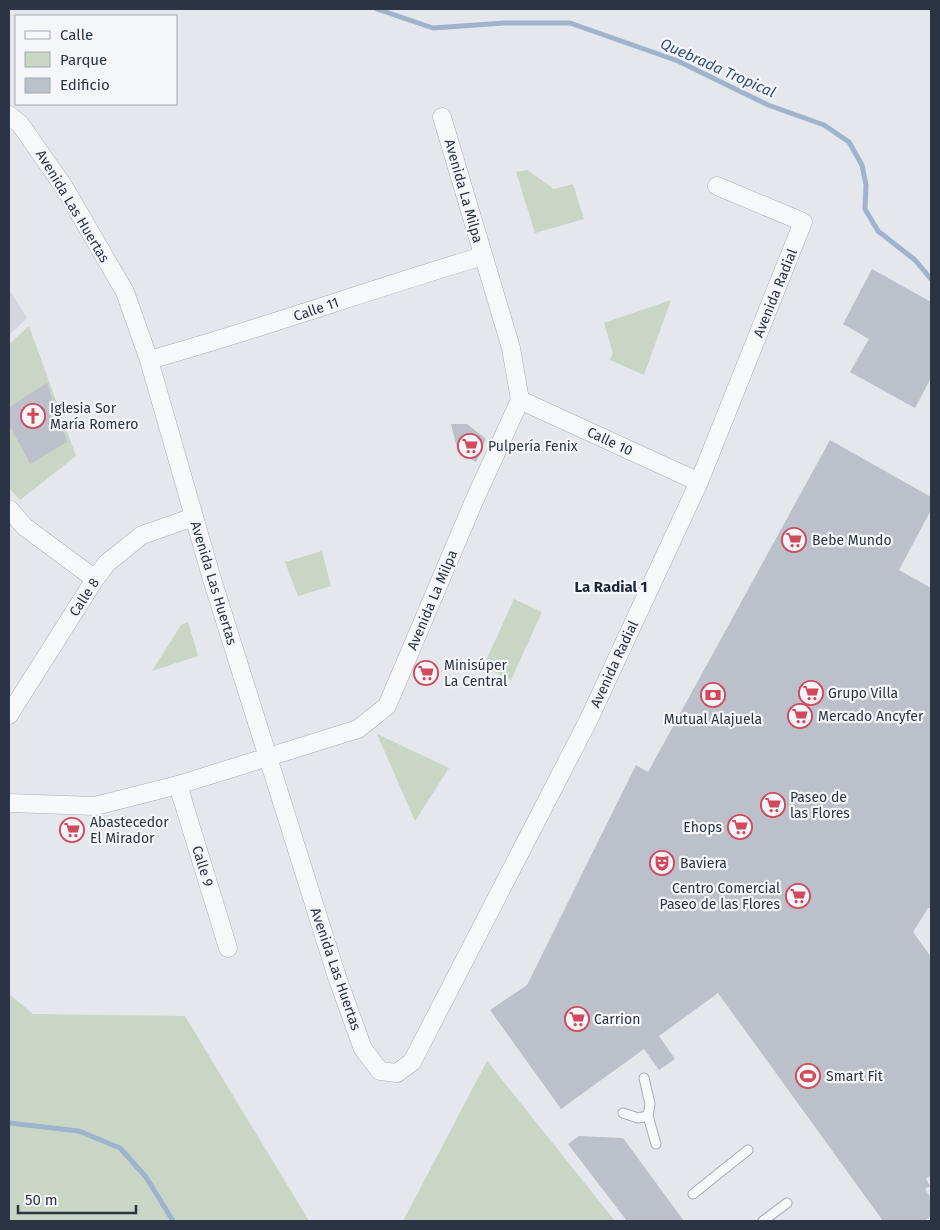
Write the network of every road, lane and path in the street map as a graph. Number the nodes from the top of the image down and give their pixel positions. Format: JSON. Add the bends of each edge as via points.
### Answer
{"nodes":[{"id":1,"x":9,"y":115,"type":"edge"},
{"id":2,"x":442,"y":117,"type":"dead end"},
{"id":3,"x":717,"y":186,"type":"dead end"},
{"id":4,"x":483,"y":256,"type":"junction"},
{"id":5,"x":148,"y":360,"type":"junction"},
{"id":6,"x":520,"y":400,"type":"junction"},
{"id":7,"x":699,"y":482,"type":"junction"},
{"id":8,"x":9,"y":509,"type":"edge"},
{"id":9,"x":194,"y":517,"type":"junction"},
{"id":10,"x":94,"y":579,"type":"junction"},
{"id":11,"x":9,"y":715,"type":"edge"},
{"id":12,"x":270,"y":758,"type":"junction"},
{"id":13,"x":178,"y":784,"type":"junction"},
{"id":14,"x":9,"y":803,"type":"edge"},
{"id":15,"x":228,"y":948,"type":"dead end"},
{"id":16,"x":380,"y":1070,"type":"joint"},
{"id":17,"x":644,"y":1078,"type":"dead end"},
{"id":18,"x":623,"y":1113,"type":"dead end"},
{"id":19,"x":648,"y":1116,"type":"junction"},
{"id":20,"x":656,"y":1144,"type":"dead end"},
{"id":21,"x":748,"y":1150,"type":"dead end"},
{"id":22,"x":693,"y":1194,"type":"dead end"},
{"id":23,"x":787,"y":1203,"type":"dead end"},
{"id":24,"x":764,"y":1221,"type":"edge"}],
"edges":[{"from":1,"to":5,"type":"street","name":"Avenida Las Huertas","via":[[20,124],[64,187],[125,292]]},
{"from":2,"to":4,"type":"street","name":"Avenida La Milpa"},
{"from":3,"to":7,"type":"street","name":"Avenida Radial","via":[[803,222]]},
{"from":4,"to":5,"type":"street","name":"Calle 11","via":[[236,336]]},
{"from":4,"to":6,"type":"street","name":"Avenida La Milpa","via":[[511,348]]},
{"from":5,"to":9,"type":"street","name":"Avenida Las Huertas"},
{"from":6,"to":7,"type":"street","name":"Calle 10"},
{"from":6,"to":12,"type":"street","name":"Avenida La Milpa","via":[[387,706],[358,729]]},
{"from":7,"to":16,"type":"street","name":"Avenida Radial","via":[[588,722],[412,1062],[397,1072]]},
{"from":8,"to":10,"type":"street","via":[[25,527]]},
{"from":9,"to":10,"type":"street","name":"Calle 8","via":[[142,535],[107,563]]},
{"from":9,"to":12,"type":"street","name":"Avenida Las Huertas"},
{"from":10,"to":11,"type":"street","name":"Calle 8"},
{"from":12,"to":13,"type":"street","name":"Avenida La Milpa"},
{"from":12,"to":16,"type":"street","name":"Avenida Las Huertas","via":[[337,977],[363,1049]]},
{"from":13,"to":14,"type":"street","name":"Avenida La Milpa","via":[[95,806]]},
{"from":13,"to":15,"type":"street","name":"Calle 9"},
{"from":17,"to":19,"type":"lane","via":[[650,1104]]},
{"from":18,"to":19,"type":"lane","via":[[638,1118]]},
{"from":19,"to":20,"type":"lane"},
{"from":21,"to":22,"type":"lane"},
{"from":23,"to":24,"type":"lane"}]}
